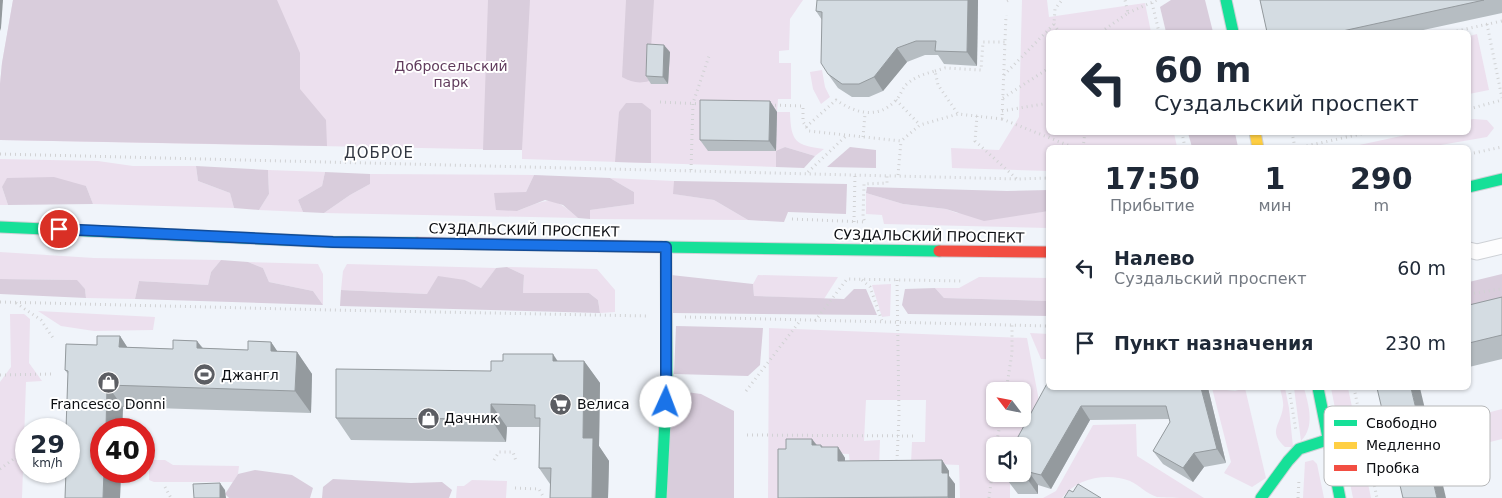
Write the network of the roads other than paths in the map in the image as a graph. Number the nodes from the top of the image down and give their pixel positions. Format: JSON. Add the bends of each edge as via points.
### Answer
{"nodes":[{"id":1,"x":1226,"y":0,"type":"edge"},
{"id":2,"x":1233,"y":30,"type":"edge"},
{"id":3,"x":1502,"y":179,"type":"edge"},
{"id":4,"x":1471,"y":187,"type":"edge"},
{"id":5,"x":0,"y":227,"type":"edge"},
{"id":6,"x":1502,"y":246,"type":"edge"},
{"id":7,"x":666,"y":247,"type":"junction"},
{"id":8,"x":1471,"y":250,"type":"edge"},
{"id":9,"x":1046,"y":252,"type":"edge"},
{"id":10,"x":1318,"y":390,"type":"edge"},
{"id":11,"x":1324,"y":423,"type":"edge"},
{"id":12,"x":1324,"y":441,"type":"edge"},
{"id":13,"x":661,"y":498,"type":"edge"},
{"id":14,"x":1261,"y":498,"type":"edge"}],
"edges":[{"from":1,"to":2,"type":"main road"},
{"from":3,"to":4,"type":"main road"},
{"from":5,"to":7,"type":"main road","name":"СУЗДАЛЬСКИЙ ПРОСПЕКТ","via":[[333,242]]},
{"from":6,"to":8,"type":"street"},
{"from":7,"to":9,"type":"main road","name":"СУЗДАЛЬСКИЙ ПРОСПЕКТ"},
{"from":7,"to":13,"type":"main road","via":[[667,383]]},
{"from":10,"to":11,"type":"main road"},
{"from":12,"to":14,"type":"main road","via":[[1299,449]]}]}
